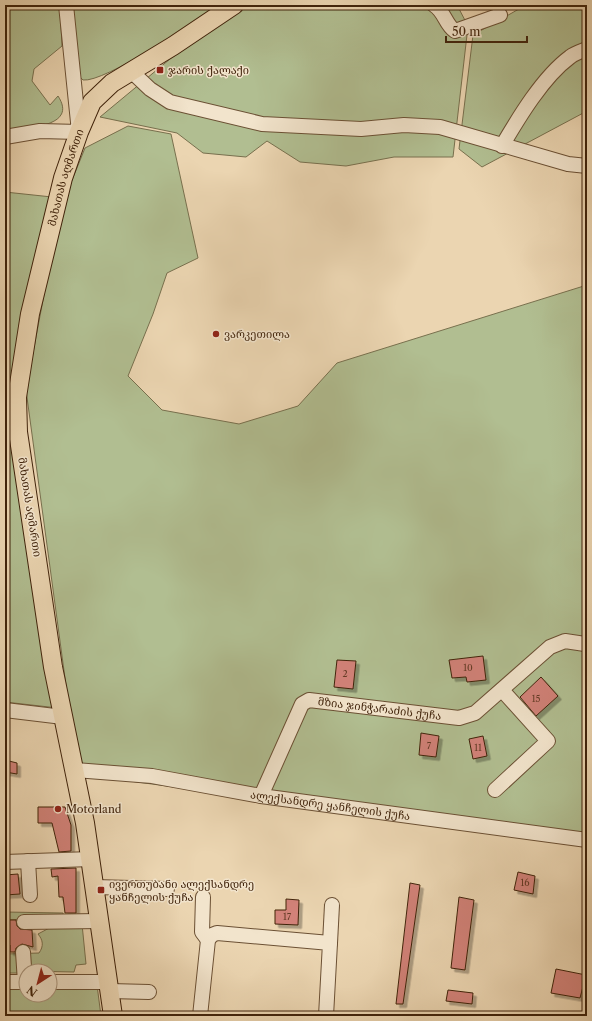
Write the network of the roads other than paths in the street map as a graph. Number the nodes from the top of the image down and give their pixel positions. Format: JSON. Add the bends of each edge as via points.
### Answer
{"nodes":[{"id":1,"x":66,"y":5,"type":"edge"},
{"id":2,"x":234,"y":5,"type":"edge"},
{"id":3,"x":434,"y":5,"type":"edge"},
{"id":4,"x":500,"y":15,"type":"dead end"},
{"id":5,"x":587,"y":49,"type":"edge"},
{"id":6,"x":131,"y":71,"type":"junction"},
{"id":7,"x":79,"y":132,"type":"junction"},
{"id":8,"x":5,"y":137,"type":"edge"},
{"id":9,"x":502,"y":146,"type":"junction"},
{"id":10,"x":587,"y":166,"type":"edge"},
{"id":11,"x":585,"y":644,"type":"dead end"},
{"id":12,"x":502,"y":690,"type":"junction"},
{"id":13,"x":5,"y":710,"type":"edge"},
{"id":14,"x":64,"y":717,"type":"junction"},
{"id":15,"x":74,"y":770,"type":"junction"},
{"id":16,"x":495,"y":790,"type":"dead end"},
{"id":17,"x":261,"y":796,"type":"junction"},
{"id":18,"x":587,"y":840,"type":"edge"},
{"id":19,"x":91,"y":859,"type":"junction"},
{"id":20,"x":28,"y":861,"type":"junction"},
{"id":21,"x":5,"y":862,"type":"edge"},
{"id":22,"x":95,"y":887,"type":"junction"},
{"id":23,"x":167,"y":889,"type":"dead end"},
{"id":24,"x":30,"y":894,"type":"dead end"},
{"id":25,"x":203,"y":896,"type":"dead end"},
{"id":26,"x":332,"y":905,"type":"dead end"},
{"id":27,"x":100,"y":921,"type":"junction"},
{"id":28,"x":24,"y":922,"type":"dead end"},
{"id":29,"x":208,"y":940,"type":"junction"},
{"id":30,"x":330,"y":943,"type":"junction"},
{"id":31,"x":23,"y":952,"type":"dead end"},
{"id":32,"x":24,"y":963,"type":"edge"},
{"id":33,"x":5,"y":982,"type":"edge"},
{"id":34,"x":18,"y":982,"type":"edge"},
{"id":35,"x":58,"y":983,"type":"edge"},
{"id":36,"x":109,"y":987,"type":"junction"},
{"id":37,"x":149,"y":992,"type":"dead end"},
{"id":38,"x":113,"y":1016,"type":"edge"},
{"id":39,"x":200,"y":1016,"type":"edge"},
{"id":40,"x":326,"y":1016,"type":"edge"}],
"edges":[{"from":1,"to":7,"type":"street"},
{"from":2,"to":6,"type":"main road","name":"მახათას აღმართი","via":[[179,43]]},
{"from":3,"to":4,"type":"street","via":[[440,9],[448,27],[455,32]]},
{"from":5,"to":9,"type":"street","via":[[570,57],[548,78]]},
{"from":6,"to":7,"type":"main road","name":"მახათას აღმართი","via":[[112,83],[92,102]]},
{"from":6,"to":9,"type":"street","via":[[150,89],[170,102],[262,124],[360,129],[404,125],[440,127]]},
{"from":7,"to":8,"type":"street","via":[[40,131]]},
{"from":7,"to":14,"type":"main road","name":"მახათას აღმართი","via":[[63,178],[30,314],[17,397],[18,432],[53,668]]},
{"from":9,"to":10,"type":"street","via":[[568,164]]},
{"from":11,"to":12,"type":"street","name":"მზია ჯინჭარაძის ქუჩა","via":[[565,641],[550,646]]},
{"from":12,"to":16,"type":"street","via":[[548,741]]},
{"from":12,"to":17,"type":"street","name":"მზია ჯინჭარაძის ქუჩა","via":[[475,713],[459,718],[309,700],[302,704]]},
{"from":13,"to":14,"type":"street"},
{"from":14,"to":15,"type":"main road","name":"მახათას აღმართი"},
{"from":15,"to":17,"type":"street","name":"ალექსანდრე ყანჩელის ქუჩა","via":[[152,776]]},
{"from":15,"to":19,"type":"main road","name":"მახათას აღმართი"},
{"from":17,"to":18,"type":"street","name":"ალექსანდრე ყანჩელის ქუჩა"},
{"from":19,"to":20,"type":"street"},
{"from":19,"to":22,"type":"main road","name":"მახათას აღმართი"},
{"from":20,"to":21,"type":"street"},
{"from":20,"to":24,"type":"street"},
{"from":22,"to":23,"type":"street"},
{"from":22,"to":27,"type":"main road","name":"მახათას აღმართი"},
{"from":25,"to":29,"type":"street","via":[[202,932]]},
{"from":26,"to":30,"type":"street"},
{"from":27,"to":28,"type":"street"},
{"from":27,"to":36,"type":"main road","name":"მახათას აღმართი"},
{"from":29,"to":30,"type":"street","via":[[217,933]]},
{"from":29,"to":39,"type":"street"},
{"from":30,"to":40,"type":"street"},
{"from":31,"to":32,"type":"street"},
{"from":33,"to":34,"type":"street"},
{"from":35,"to":36,"type":"street"},
{"from":36,"to":37,"type":"street"},
{"from":36,"to":38,"type":"main road","name":"მახათას აღმართი"}]}
